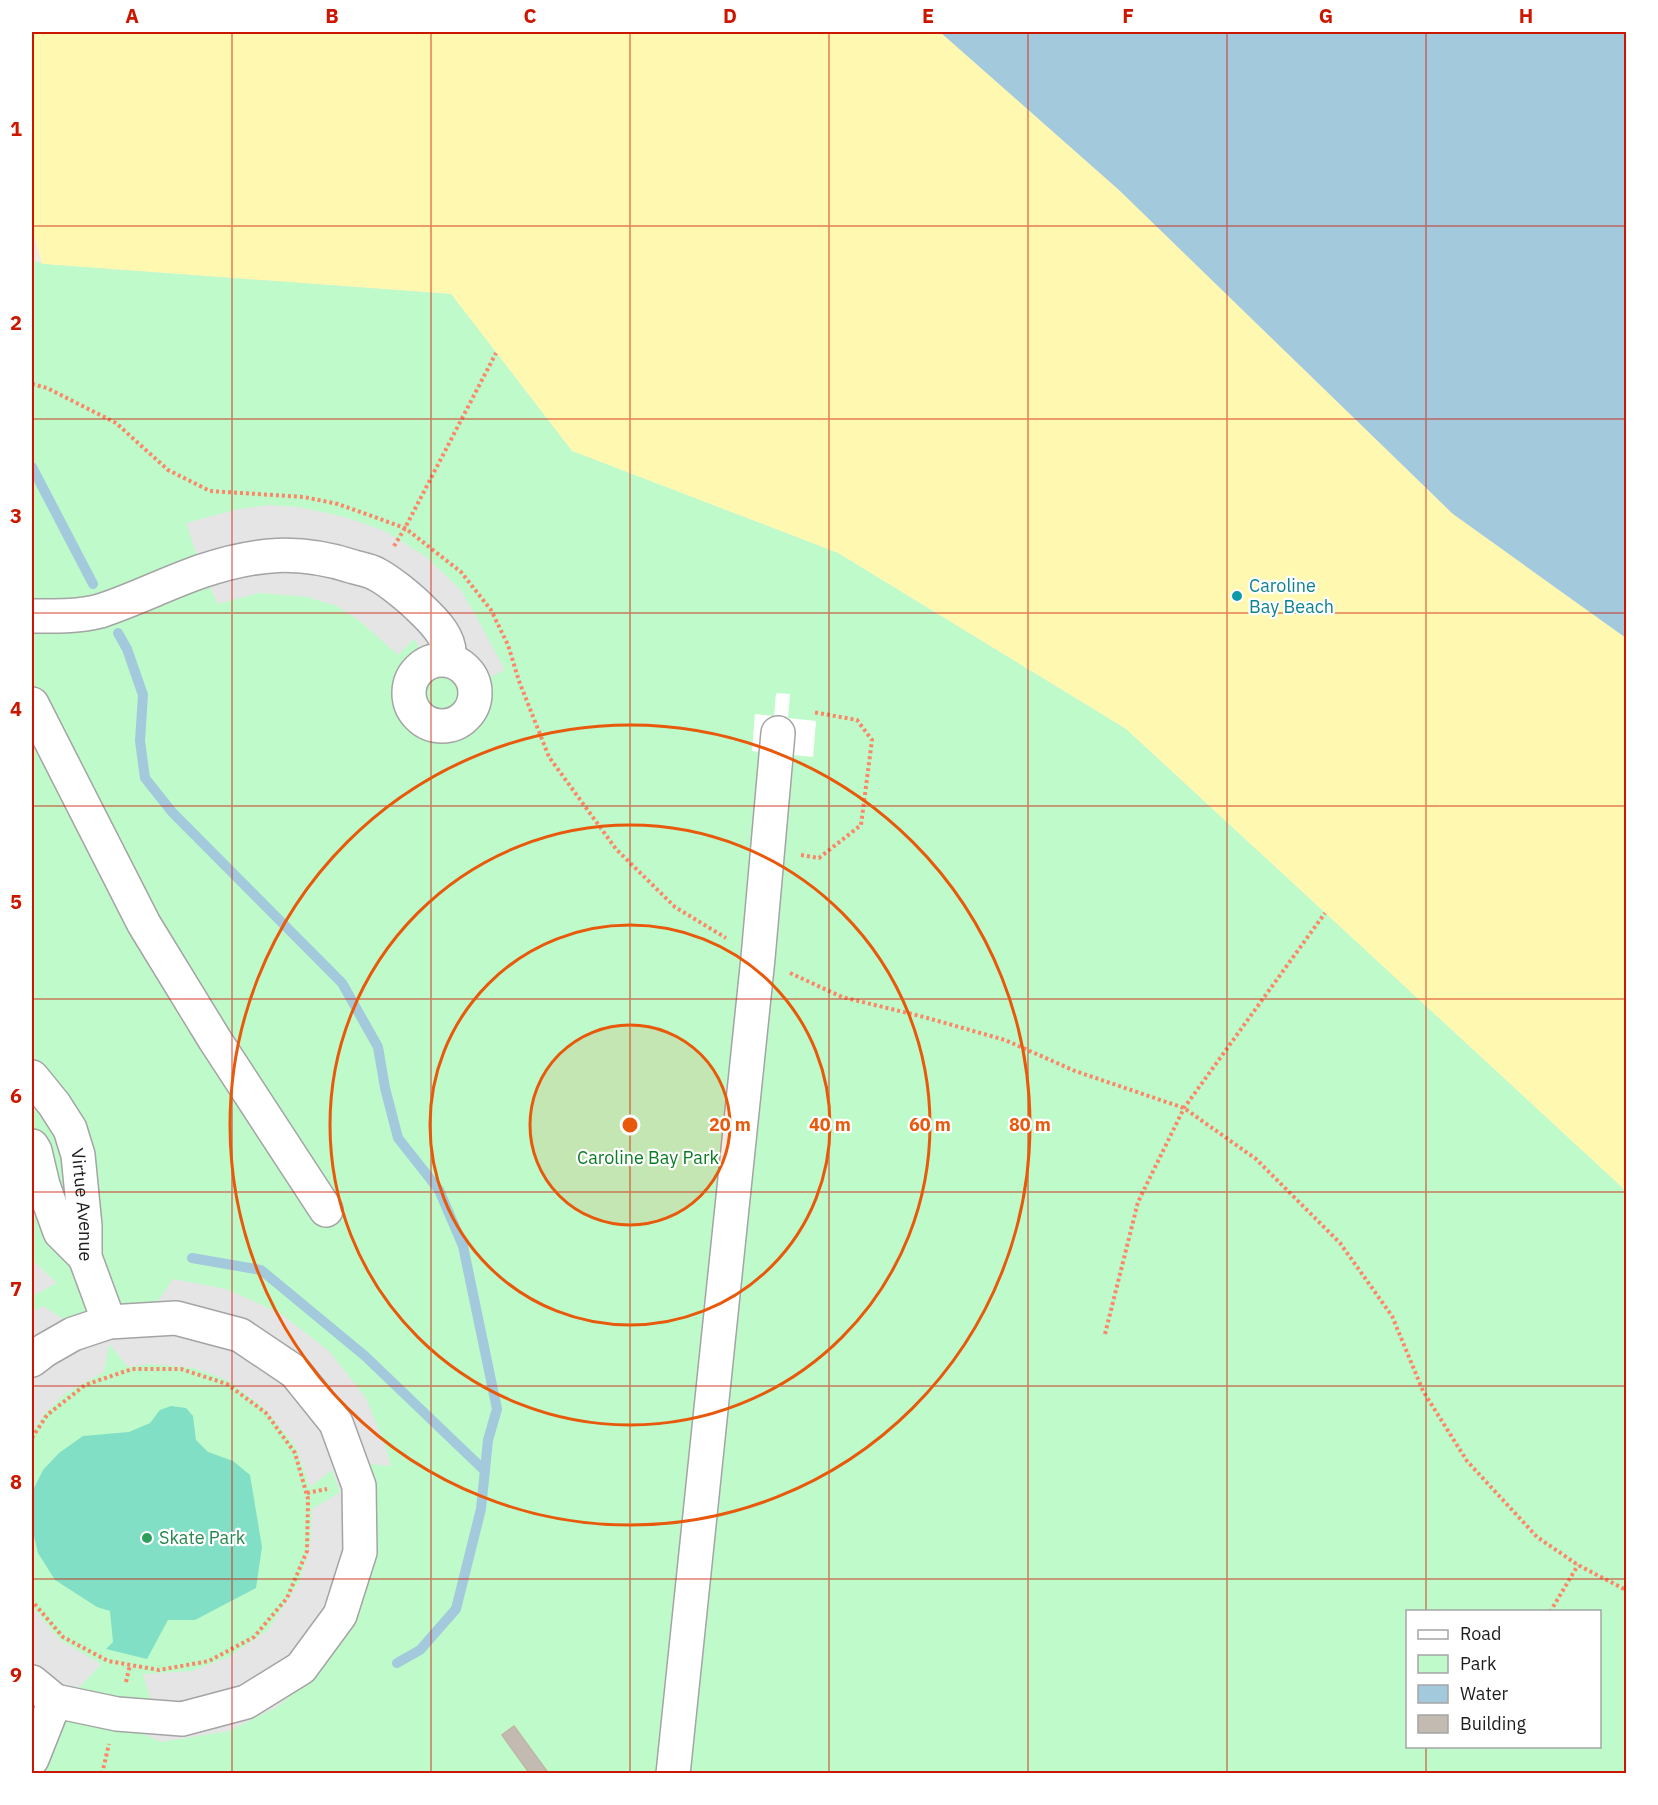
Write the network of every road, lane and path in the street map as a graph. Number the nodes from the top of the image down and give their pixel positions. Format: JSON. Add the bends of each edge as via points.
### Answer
{"nodes":[{"id":1,"x":496,"y":353,"type":"dead end"},
{"id":2,"x":32,"y":384,"type":"edge"},
{"id":3,"x":405,"y":528,"type":"junction"},
{"id":4,"x":32,"y":616,"type":"edge"},
{"id":5,"x":448,"y":660,"type":"dead end"},
{"id":6,"x":32,"y":704,"type":"edge"},
{"id":7,"x":813,"y":712,"type":"dead end"},
{"id":8,"x":778,"y":733,"type":"dead end"},
{"id":9,"x":767,"y":851,"type":"junction"},
{"id":10,"x":1325,"y":913,"type":"dead end"},
{"id":11,"x":758,"y":958,"type":"junction"},
{"id":12,"x":32,"y":1077,"type":"edge"},
{"id":13,"x":1185,"y":1108,"type":"junction"},
{"id":14,"x":32,"y":1146,"type":"edge"},
{"id":15,"x":326,"y":1210,"type":"dead end"},
{"id":16,"x":85,"y":1257,"type":"junction"},
{"id":17,"x":109,"y":1322,"type":"junction"},
{"id":18,"x":1105,"y":1334,"type":"dead end"},
{"id":19,"x":32,"y":1360,"type":"edge"},
{"id":20,"x":32,"y":1438,"type":"edge"},
{"id":21,"x":1578,"y":1564,"type":"junction"},
{"id":22,"x":1626,"y":1590,"type":"edge"},
{"id":23,"x":32,"y":1601,"type":"edge"},
{"id":24,"x":1551,"y":1610,"type":"edge"},
{"id":25,"x":43,"y":1691,"type":"edge"},
{"id":26,"x":32,"y":1759,"type":"edge"},
{"id":27,"x":673,"y":1773,"type":"edge"}],
"edges":[{"from":1,"to":3,"type":"path"},
{"from":2,"to":3,"type":"path","via":[[116,423],[168,470],[210,491],[315,499]]},
{"from":3,"to":11,"type":"path","via":[[461,572],[491,610],[549,757],[616,849],[675,907]]},
{"from":4,"to":5,"type":"street","via":[[99,611],[213,568],[286,554],[329,559],[376,574],[434,621],[447,642]]},
{"from":6,"to":15,"type":"street","via":[[144,924]]},
{"from":7,"to":9,"type":"path","via":[[857,720],[872,740],[861,825],[819,858]]},
{"from":8,"to":9,"type":"street"},
{"from":9,"to":11,"type":"street"},
{"from":10,"to":13,"type":"path"},
{"from":11,"to":13,"type":"path","via":[[842,997],[1005,1040],[1075,1071]]},
{"from":11,"to":27,"type":"street"},
{"from":12,"to":16,"type":"street","name":"Virtue Avenue","via":[[70,1129],[78,1155]]},
{"from":13,"to":18,"type":"path","via":[[1138,1202]]},
{"from":13,"to":21,"type":"path","via":[[1256,1159],[1340,1244],[1392,1316],[1423,1391],[1467,1461],[1537,1537]]},
{"from":14,"to":16,"type":"street","name":"Virtue Avenue","via":[[60,1232]]},
{"from":16,"to":17,"type":"street"},
{"from":17,"to":19,"type":"street","via":[[74,1334]]},
{"from":17,"to":25,"type":"street","via":[[176,1318],[240,1335],[295,1371],[336,1424],[359,1486],[360,1552],[340,1615],[301,1668],[246,1702],[182,1719],[112,1713]]},
{"from":20,"to":23,"type":"path","via":[[47,1415],[85,1385],[132,1369],[181,1369],[227,1384],[266,1413],[295,1453],[308,1499],[306,1551],[287,1598],[254,1636],[209,1661],[159,1670],[108,1661],[63,1637]]},
{"from":21,"to":22,"type":"path"},
{"from":21,"to":24,"type":"path"},
{"from":25,"to":26,"type":"street"}]}
